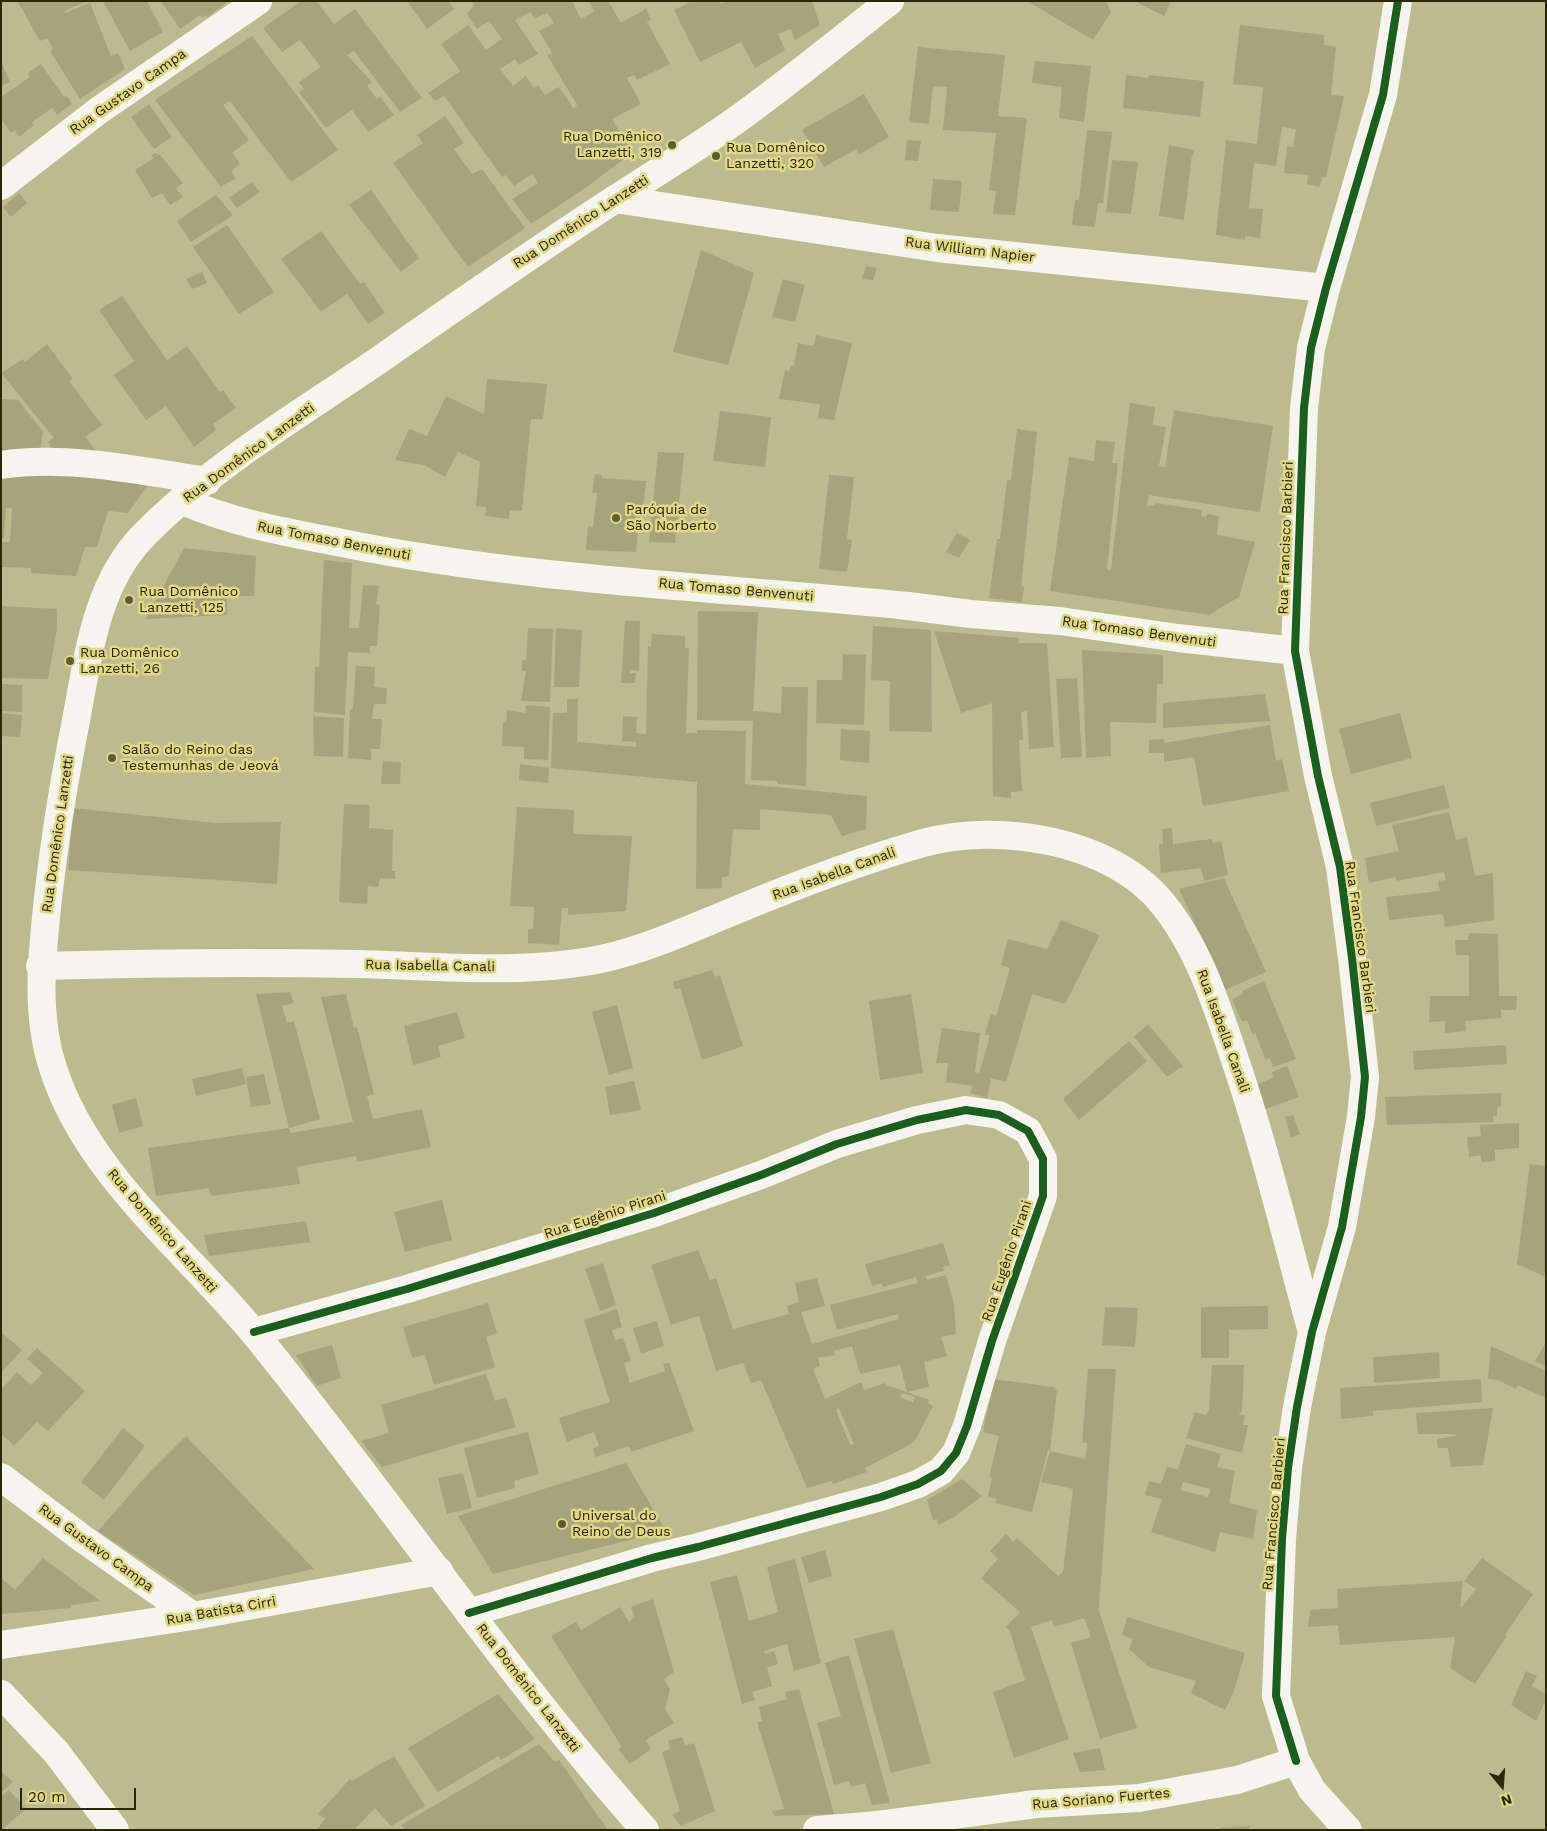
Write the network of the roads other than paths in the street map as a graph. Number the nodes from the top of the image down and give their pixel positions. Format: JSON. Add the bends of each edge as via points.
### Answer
{"nodes":[{"id":1,"x":258,"y":1,"type":"edge"},
{"id":2,"x":890,"y":1,"type":"edge"},
{"id":3,"x":1398,"y":1,"type":"edge"},
{"id":4,"x":1,"y":186,"type":"edge"},
{"id":5,"x":615,"y":199,"type":"junction"},
{"id":6,"x":1326,"y":288,"type":"junction"},
{"id":7,"x":1,"y":465,"type":"edge"},
{"id":8,"x":207,"y":481,"type":"junction"},
{"id":9,"x":183,"y":501,"type":"junction"},
{"id":10,"x":1294,"y":651,"type":"junction"},
{"id":11,"x":40,"y":966,"type":"junction"},
{"id":12,"x":254,"y":1332,"type":"junction"},
{"id":13,"x":1312,"y":1332,"type":"junction"},
{"id":14,"x":1,"y":1477,"type":"edge"},
{"id":15,"x":439,"y":1571,"type":"junction"},
{"id":16,"x":470,"y":1613,"type":"junction"},
{"id":17,"x":193,"y":1616,"type":"junction"},
{"id":18,"x":1,"y":1645,"type":"edge"},
{"id":19,"x":1,"y":1694,"type":"edge"},
{"id":20,"x":1296,"y":1761,"type":"junction"},
{"id":21,"x":115,"y":1830,"type":"edge"},
{"id":22,"x":646,"y":1830,"type":"edge"},
{"id":23,"x":817,"y":1830,"type":"edge"},
{"id":24,"x":1348,"y":1830,"type":"edge"}],
"edges":[{"from":1,"to":4,"type":"street","name":"Rua Gustavo Campa","via":[[98,111]]},
{"from":2,"to":5,"type":"street","name":"Rua Domênico Lanzetti","via":[[730,125]]},
{"from":3,"to":6,"type":"street","name":"Rua Francisco Barbieri","via":[[1383,95]]},
{"from":5,"to":6,"type":"street","name":"Rua William Napier","via":[[937,248]]},
{"from":5,"to":8,"type":"street","name":"Rua Domênico Lanzetti","via":[[525,258]]},
{"from":6,"to":10,"type":"street","name":"Rua Francisco Barbieri","via":[[1311,348],[1304,408]]},
{"from":7,"to":8,"type":"street","via":[[63,463]]},
{"from":8,"to":9,"type":"street","name":"Rua Domênico Lanzetti"},
{"from":9,"to":10,"type":"street","name":"Rua Tomaso Benvenuti","via":[[224,518],[273,529],[388,552],[512,571],[1060,621]]},
{"from":9,"to":11,"type":"street","name":"Rua Domênico Lanzetti","via":[[145,534],[118,565],[105,594],[91,643],[61,797]]},
{"from":10,"to":13,"type":"street","name":"Rua Francisco Barbieri","via":[[1318,776],[1340,867],[1365,1077],[1342,1227]]},
{"from":11,"to":12,"type":"street","name":"Rua Domênico Lanzetti","via":[[42,1015],[50,1062],[81,1134],[99,1159]]},
{"from":11,"to":13,"type":"street","name":"Rua Isabella Canali","via":[[290,963],[526,967],[574,963],[639,948],[805,882],[929,842],[981,835],[1054,841],[1109,863],[1141,881],[1163,904],[1187,939],[1213,996],[1250,1102]]},
{"from":12,"to":15,"type":"street","name":"Rua Domênico Lanzetti"},
{"from":12,"to":16,"type":"street","name":"Rua Eugênio Pirani","via":[[654,1213],[837,1144],[917,1120],[966,1110],[999,1114],[1028,1131],[1043,1159],[1043,1196],[992,1341],[967,1426],[956,1453],[941,1471],[918,1484],[862,1502],[652,1558]]},
{"from":13,"to":20,"type":"street","name":"Rua Francisco Barbieri","via":[[1288,1468],[1278,1620],[1276,1696]]},
{"from":14,"to":17,"type":"street","name":"Rua Gustavo Campa"},
{"from":15,"to":16,"type":"street","name":"Rua Domênico Lanzetti"},
{"from":15,"to":17,"type":"street","name":"Rua Batista Cirri"},
{"from":16,"to":22,"type":"street","name":"Rua Domênico Lanzetti","via":[[592,1770]]},
{"from":17,"to":18,"type":"street","name":"Rua Batista Cirri"},
{"from":19,"to":21,"type":"street","via":[[56,1752]]},
{"from":20,"to":23,"type":"street","name":"Rua Soriano Fuertes","via":[[1236,1780],[1139,1798],[1036,1804]]},
{"from":20,"to":24,"type":"street","via":[[1312,1790]]}]}
